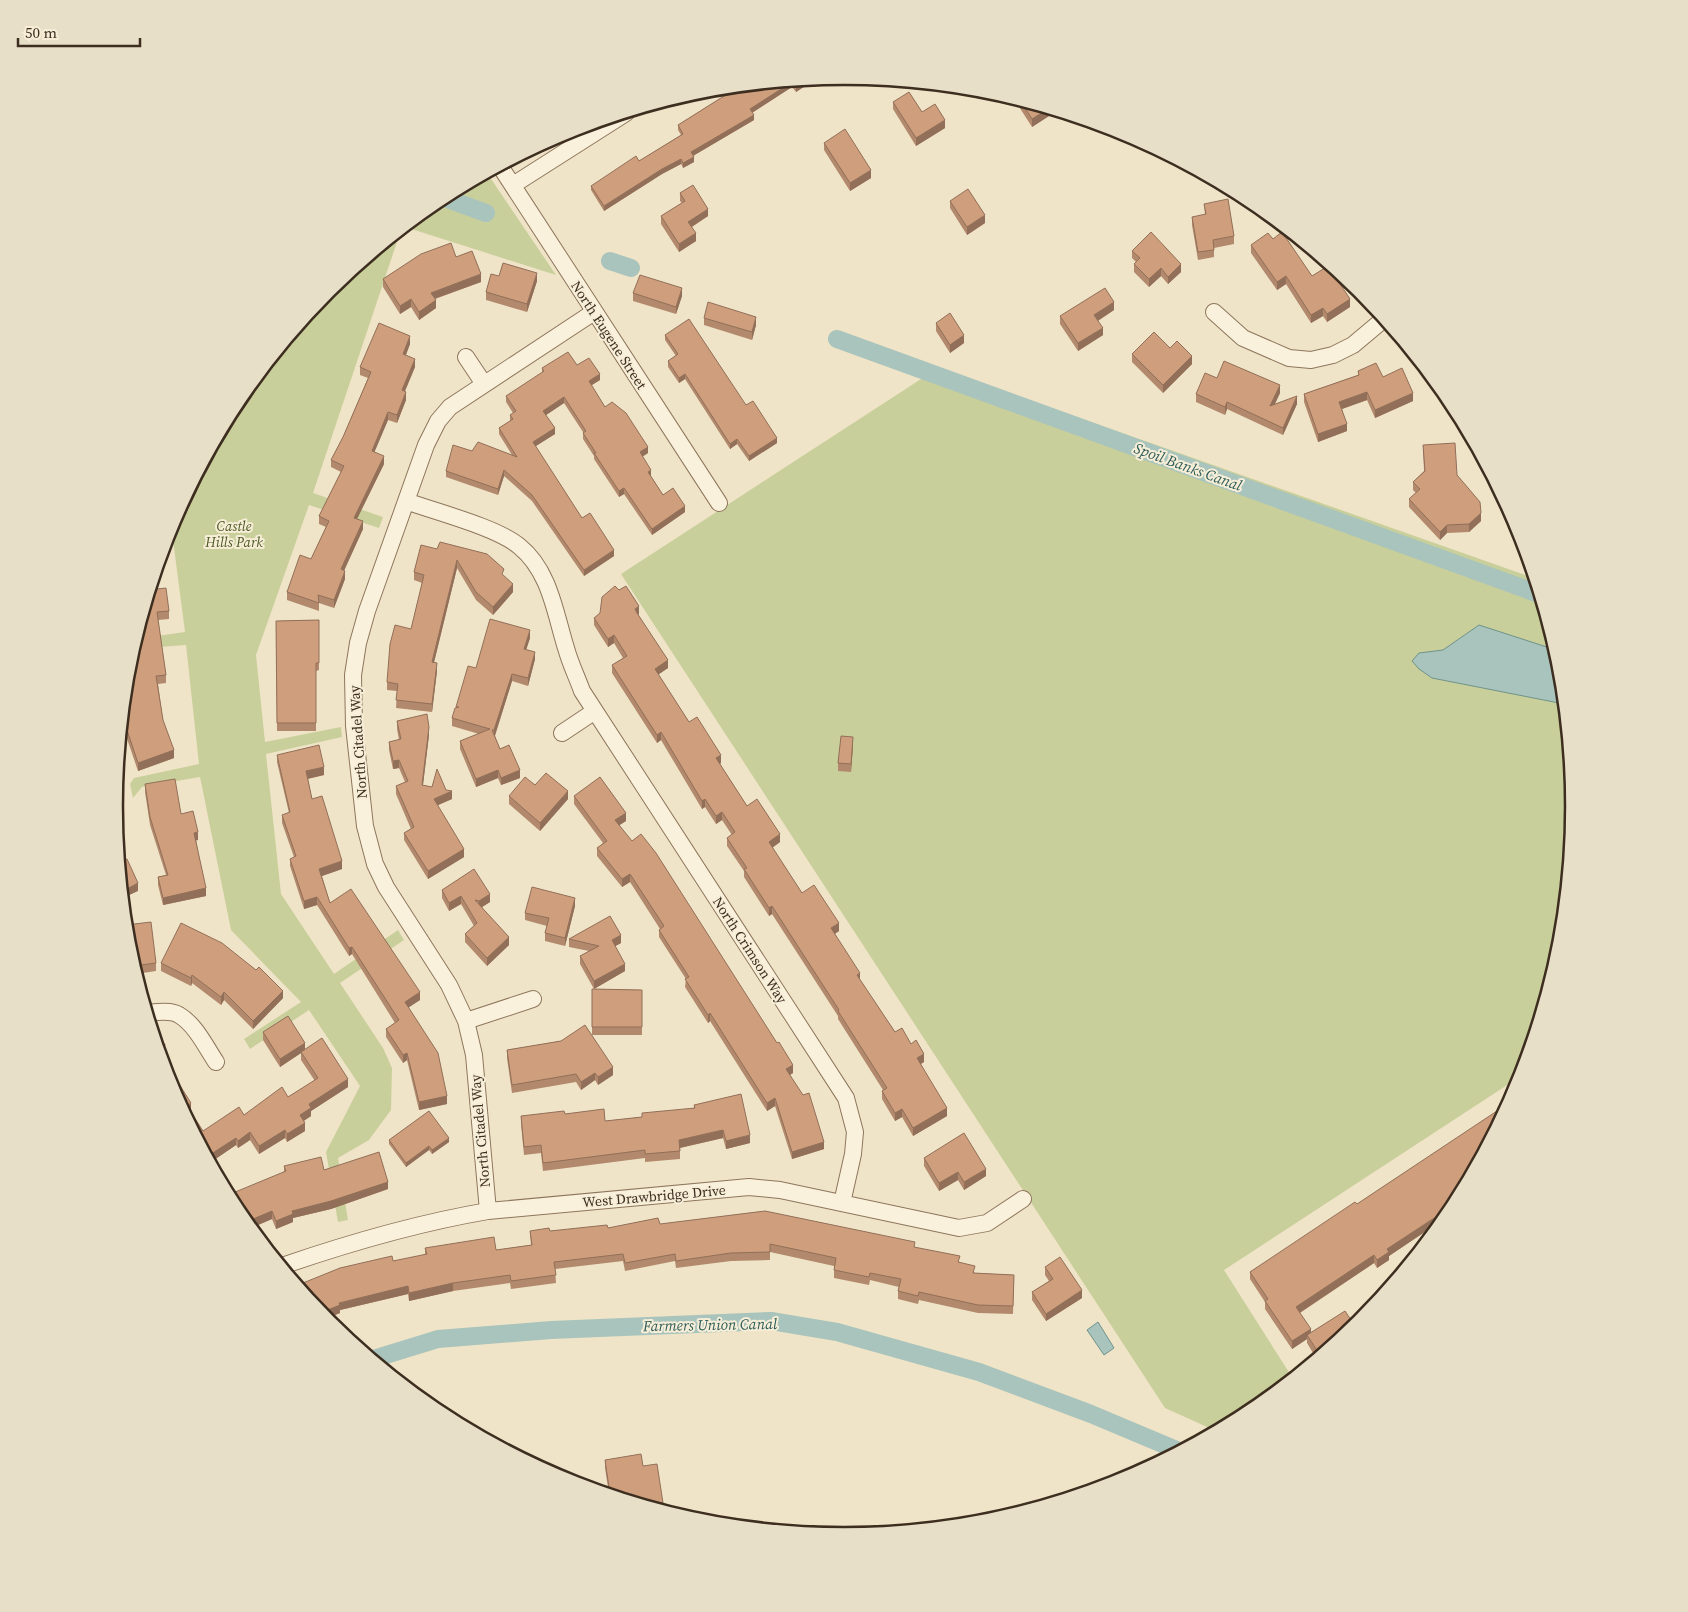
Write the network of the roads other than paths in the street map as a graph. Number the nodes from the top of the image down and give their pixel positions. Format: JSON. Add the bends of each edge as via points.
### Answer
{"nodes":[{"id":1,"x":608,"y":125,"type":"edge"},
{"id":2,"x":503,"y":171,"type":"edge"},
{"id":3,"x":513,"y":185,"type":"junction"},
{"id":4,"x":594,"y":312,"type":"junction"},
{"id":5,"x":1214,"y":312,"type":"dead end"},
{"id":6,"x":1379,"y":323,"type":"edge"},
{"id":7,"x":466,"y":357,"type":"dead end"},
{"id":8,"x":484,"y":384,"type":"junction"},
{"id":9,"x":406,"y":501,"type":"junction"},
{"id":10,"x":719,"y":503,"type":"dead end"},
{"id":11,"x":595,"y":711,"type":"junction"},
{"id":12,"x":562,"y":732,"type":"dead end"},
{"id":13,"x":533,"y":999,"type":"dead end"},
{"id":14,"x":154,"y":1013,"type":"edge"},
{"id":15,"x":466,"y":1021,"type":"junction"},
{"id":16,"x":216,"y":1062,"type":"dead end"},
{"id":17,"x":1024,"y":1200,"type":"dead end"},
{"id":18,"x":842,"y":1203,"type":"junction"},
{"id":19,"x":488,"y":1212,"type":"junction"},
{"id":20,"x":288,"y":1264,"type":"edge"}],
"edges":[{"from":1,"to":3,"type":"street"},
{"from":2,"to":3,"type":"street","name":"North Eugene Street"},
{"from":3,"to":4,"type":"street","name":"North Eugene Street"},
{"from":4,"to":8,"type":"street","name":"North Citadel Way"},
{"from":4,"to":10,"type":"street","name":"North Eugene Street"},
{"from":5,"to":6,"type":"street","via":[[1243,338],[1289,358],[1311,360],[1333,355],[1353,345]]},
{"from":7,"to":8,"type":"street"},
{"from":8,"to":9,"type":"street","name":"North Citadel Way","via":[[450,407],[438,421]]},
{"from":9,"to":11,"type":"street","name":"North Crimson Way","via":[[498,534],[524,552],[540,569],[582,691]]},
{"from":9,"to":15,"type":"street","name":"North Citadel Way","via":[[367,611],[353,675],[354,726],[365,826],[375,864],[386,887],[449,985]]},
{"from":11,"to":12,"type":"street"},
{"from":11,"to":18,"type":"street","name":"North Crimson Way","via":[[846,1098],[855,1132]]},
{"from":13,"to":15,"type":"street"},
{"from":14,"to":16,"type":"street","via":[[178,1014]]},
{"from":15,"to":19,"type":"street","name":"North Citadel Way","via":[[474,1055]]},
{"from":17,"to":18,"type":"street","name":"West Drawbridge Drive","via":[[987,1223],[959,1228]]},
{"from":18,"to":19,"type":"street","name":"West Drawbridge Drive","via":[[749,1187]]},
{"from":19,"to":20,"type":"street","name":"West Drawbridge Drive","via":[[453,1217],[349,1243]]}]}
